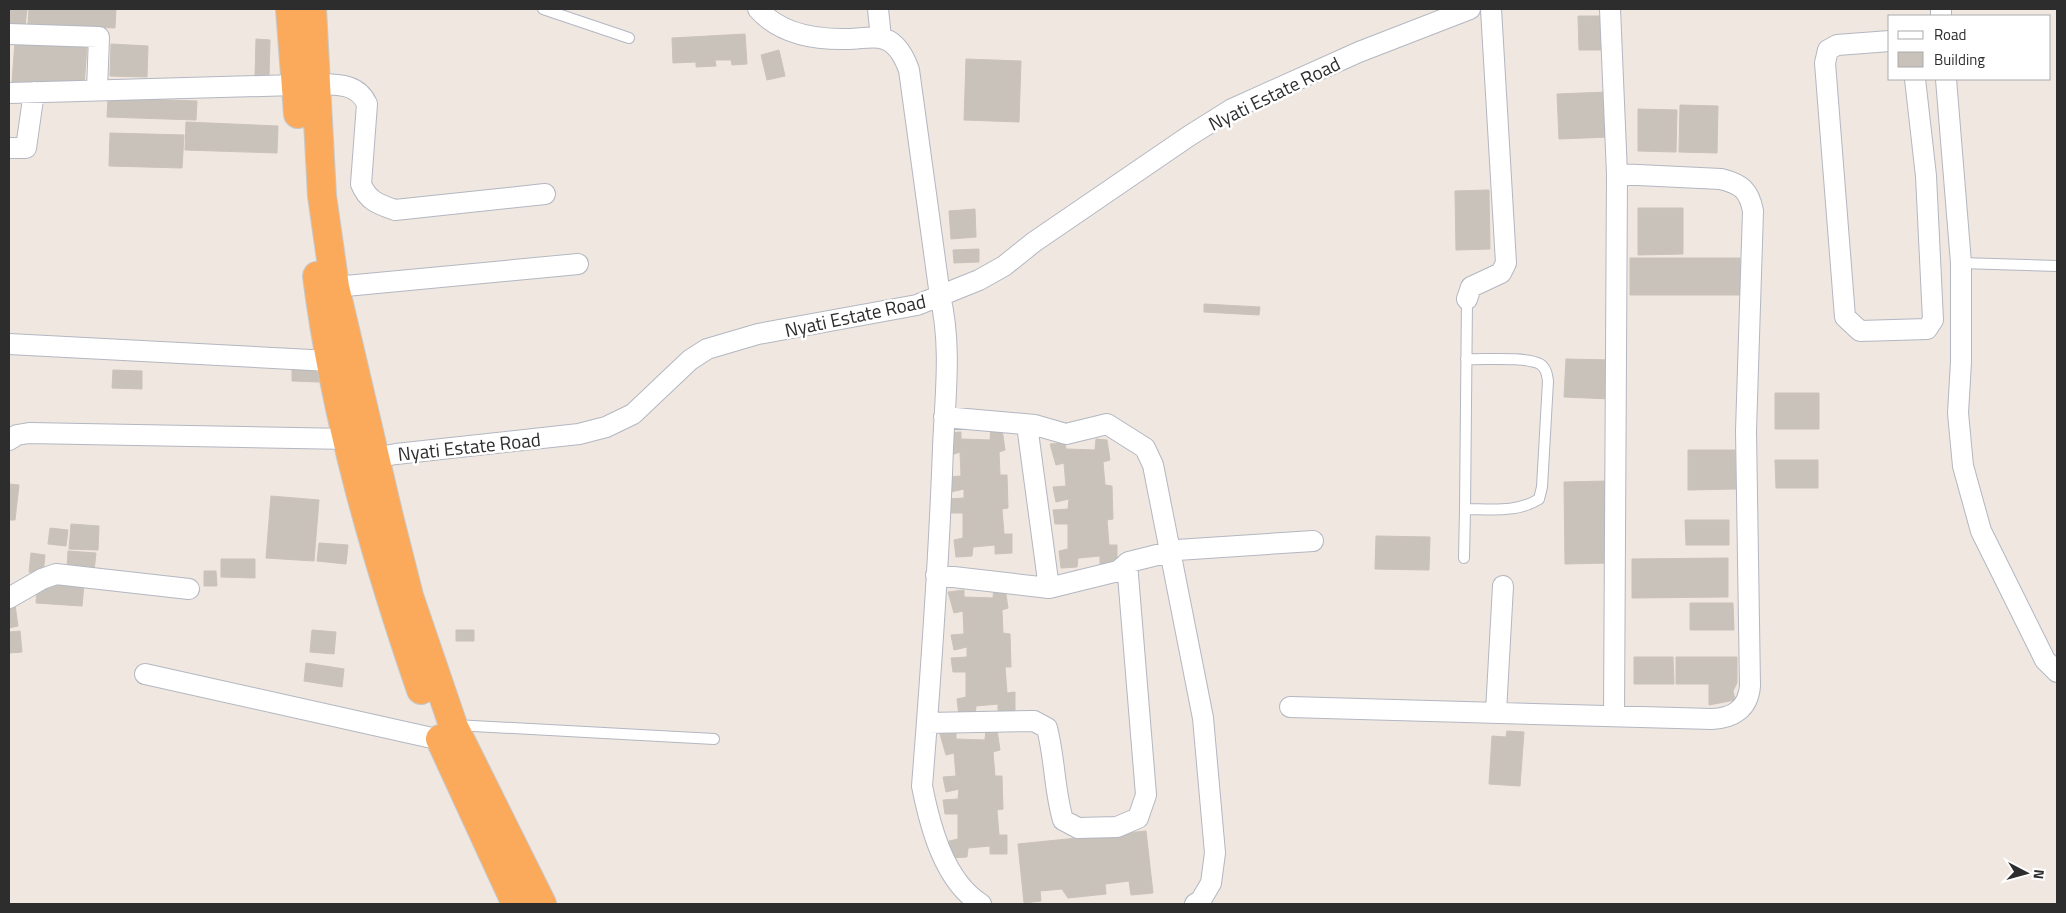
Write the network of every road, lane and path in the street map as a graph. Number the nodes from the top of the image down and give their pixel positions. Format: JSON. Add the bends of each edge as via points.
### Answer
{"nodes":[{"id":1,"x":290,"y":9,"type":"edge"},
{"id":2,"x":312,"y":9,"type":"edge"},
{"id":3,"x":543,"y":9,"type":"edge"},
{"id":4,"x":758,"y":9,"type":"edge"},
{"id":5,"x":878,"y":9,"type":"edge"},
{"id":6,"x":1470,"y":9,"type":"edge"},
{"id":7,"x":1491,"y":9,"type":"edge"},
{"id":8,"x":1610,"y":9,"type":"edge"},
{"id":9,"x":9,"y":34,"type":"edge"},
{"id":10,"x":629,"y":38,"type":"dead end"},
{"id":11,"x":881,"y":38,"type":"junction"},
{"id":12,"x":1888,"y":41,"type":"edge"},
{"id":13,"x":1915,"y":80,"type":"edge"},
{"id":14,"x":1946,"y":80,"type":"edge"},
{"id":15,"x":305,"y":84,"type":"junction"},
{"id":16,"x":97,"y":90,"type":"junction"},
{"id":17,"x":34,"y":92,"type":"junction"},
{"id":18,"x":9,"y":93,"type":"edge"},
{"id":19,"x":9,"y":148,"type":"edge"},
{"id":20,"x":1954,"y":172,"type":"junction"},
{"id":21,"x":1617,"y":174,"type":"junction"},
{"id":22,"x":1926,"y":176,"type":"junction"},
{"id":23,"x":545,"y":194,"type":"dead end"},
{"id":24,"x":1961,"y":263,"type":"junction"},
{"id":25,"x":578,"y":264,"type":"dead end"},
{"id":26,"x":2057,"y":266,"type":"edge"},
{"id":27,"x":335,"y":288,"type":"junction"},
{"id":28,"x":940,"y":296,"type":"junction"},
{"id":29,"x":1467,"y":299,"type":"joint"},
{"id":30,"x":9,"y":344,"type":"edge"},
{"id":31,"x":1466,"y":359,"type":"junction"},
{"id":32,"x":330,"y":361,"type":"junction"},
{"id":33,"x":944,"y":417,"type":"junction"},
{"id":34,"x":1027,"y":424,"type":"junction"},
{"id":35,"x":9,"y":440,"type":"edge"},
{"id":36,"x":359,"y":452,"type":"junction"},
{"id":37,"x":1466,"y":509,"type":"junction"},
{"id":38,"x":1313,"y":541,"type":"dead end"},
{"id":39,"x":1170,"y":551,"type":"junction"},
{"id":40,"x":1464,"y":558,"type":"dead end"},
{"id":41,"x":1127,"y":563,"type":"junction"},
{"id":42,"x":936,"y":576,"type":"junction"},
{"id":43,"x":1503,"y":586,"type":"dead end"},
{"id":44,"x":1049,"y":588,"type":"junction"},
{"id":45,"x":189,"y":589,"type":"dead end"},
{"id":46,"x":9,"y":598,"type":"edge"},
{"id":47,"x":2057,"y":672,"type":"edge"},
{"id":48,"x":145,"y":674,"type":"dead end"},
{"id":49,"x":1290,"y":707,"type":"dead end"},
{"id":50,"x":1496,"y":712,"type":"junction"},
{"id":51,"x":1614,"y":716,"type":"junction"},
{"id":52,"x":927,"y":723,"type":"junction"},
{"id":53,"x":447,"y":732,"type":"junction"},
{"id":54,"x":714,"y":739,"type":"dead end"},
{"id":55,"x":516,"y":904,"type":"edge"},
{"id":56,"x":542,"y":904,"type":"edge"},
{"id":57,"x":981,"y":904,"type":"edge"},
{"id":58,"x":1195,"y":904,"type":"edge"}],
"edges":[{"from":1,"to":15,"type":"highway"},
{"from":2,"to":15,"type":"highway"},
{"from":3,"to":10,"type":"lane"},
{"from":4,"to":11,"type":"street","via":[[770,22],[798,34],[829,39]]},
{"from":5,"to":11,"type":"street"},
{"from":6,"to":28,"type":"street","name":"Nyati Estate Road","via":[[1359,52],[1232,109],[1091,203],[1004,266]]},
{"from":7,"to":29,"type":"street","via":[[1506,263],[1501,273],[1471,287]]},
{"from":8,"to":21,"type":"street"},
{"from":9,"to":16,"type":"street","via":[[99,37]]},
{"from":11,"to":28,"type":"street","via":[[898,47],[910,70]]},
{"from":12,"to":22,"type":"street","via":[[1837,45],[1828,50],[1825,63],[1845,317],[1860,331],[1926,329],[1931,326]]},
{"from":13,"to":22,"type":"street"},
{"from":14,"to":20,"type":"street"},
{"from":15,"to":16,"type":"street"},
{"from":15,"to":23,"type":"street","via":[[347,86],[363,95],[367,104],[362,184],[366,195],[376,204],[394,210]]},
{"from":15,"to":27,"type":"highway"},
{"from":15,"to":32,"type":"highway","via":[[299,140]]},
{"from":16,"to":17,"type":"street"},
{"from":17,"to":18,"type":"street"},
{"from":17,"to":19,"type":"street","via":[[26,148]]},
{"from":20,"to":22,"type":"street"},
{"from":20,"to":24,"type":"street"},
{"from":21,"to":51,"type":"street"},
{"from":21,"to":51,"type":"street","via":[[1736,182],[1750,197],[1753,211],[1746,431],[1749,695],[1739,712],[1723,719]]},
{"from":24,"to":26,"type":"lane"},
{"from":24,"to":47,"type":"street","via":[[1958,413],[1963,466],[1981,531],[2045,660]]},
{"from":25,"to":27,"type":"street"},
{"from":27,"to":36,"type":"highway","via":[[367,429]]},
{"from":28,"to":33,"type":"street","via":[[947,346]]},
{"from":28,"to":36,"type":"street","name":"Nyati Estate Road","via":[[917,305],[758,334],[707,349],[690,360],[633,414],[606,427],[579,434]]},
{"from":29,"to":31,"type":"lane"},
{"from":30,"to":32,"type":"street"},
{"from":31,"to":37,"type":"lane"},
{"from":31,"to":37,"type":"lane","via":[[1528,361],[1546,370],[1548,381],[1539,499],[1514,509]]},
{"from":32,"to":36,"type":"highway"},
{"from":33,"to":34,"type":"street"},
{"from":33,"to":42,"type":"street"},
{"from":34,"to":39,"type":"street","via":[[1066,434],[1107,424],[1145,448],[1154,465]]},
{"from":34,"to":44,"type":"street"},
{"from":35,"to":36,"type":"street","name":"Nyati Estate Road","via":[[29,433]]},
{"from":36,"to":53,"type":"highway","via":[[389,518]]},
{"from":37,"to":40,"type":"lane"},
{"from":38,"to":39,"type":"street"},
{"from":39,"to":41,"type":"street"},
{"from":39,"to":58,"type":"street","via":[[1203,718],[1215,853],[1211,883]]},
{"from":41,"to":44,"type":"street","via":[[1118,572]]},
{"from":41,"to":52,"type":"street","via":[[1146,795],[1138,818],[1116,827],[1078,828],[1063,820],[1056,795],[1052,746],[1047,728],[1034,721]]},
{"from":42,"to":44,"type":"street"},
{"from":42,"to":52,"type":"street"},
{"from":43,"to":50,"type":"street"},
{"from":45,"to":46,"type":"street","via":[[56,574]]},
{"from":48,"to":53,"type":"street"},
{"from":49,"to":50,"type":"street"},
{"from":50,"to":51,"type":"street"},
{"from":52,"to":57,"type":"street","via":[[922,786],[930,822],[966,895]]},
{"from":53,"to":54,"type":"lane"},
{"from":53,"to":55,"type":"highway"},
{"from":53,"to":56,"type":"highway"}]}
